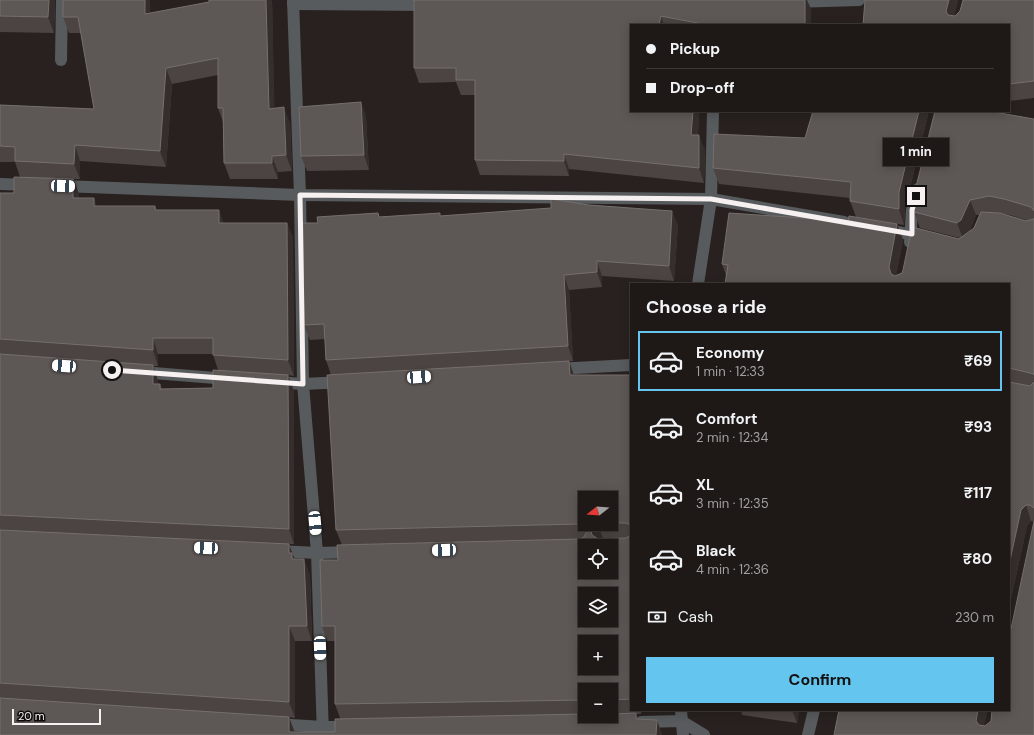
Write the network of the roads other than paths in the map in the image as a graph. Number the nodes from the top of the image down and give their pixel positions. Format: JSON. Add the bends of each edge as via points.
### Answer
{"nodes":[{"id":1,"x":62,"y":0,"type":"edge"},
{"id":2,"x":859,"y":0,"type":"edge"},
{"id":3,"x":293,"y":2,"type":"edge"},
{"id":4,"x":781,"y":2,"type":"edge"},
{"id":5,"x":444,"y":6,"type":"edge"},
{"id":6,"x":61,"y":60,"type":"dead end"},
{"id":7,"x":713,"y":112,"type":"edge"},
{"id":8,"x":920,"y":180,"type":"edge"},
{"id":9,"x":0,"y":184,"type":"edge"},
{"id":10,"x":300,"y":195,"type":"junction"},
{"id":11,"x":711,"y":199,"type":"junction"},
{"id":12,"x":858,"y":225,"type":"edge"},
{"id":13,"x":873,"y":228,"type":"edge"},
{"id":14,"x":912,"y":234,"type":"junction"},
{"id":15,"x":941,"y":241,"type":"edge"},
{"id":16,"x":908,"y":256,"type":"edge"},
{"id":17,"x":698,"y":283,"type":"edge"},
{"id":18,"x":630,"y":365,"type":"edge"},
{"id":19,"x":544,"y":370,"type":"edge"},
{"id":20,"x":128,"y":371,"type":"edge"},
{"id":21,"x":239,"y":380,"type":"edge"},
{"id":22,"x":263,"y":381,"type":"edge"},
{"id":23,"x":356,"y":381,"type":"edge"},
{"id":24,"x":303,"y":384,"type":"junction"},
{"id":25,"x":262,"y":551,"type":"edge"},
{"id":26,"x":365,"y":552,"type":"edge"},
{"id":27,"x":317,"y":554,"type":"junction"},
{"id":28,"x":814,"y":711,"type":"edge"},
{"id":29,"x":681,"y":716,"type":"edge"},
{"id":30,"x":626,"y":722,"type":"edge"},
{"id":31,"x":260,"y":723,"type":"edge"},
{"id":32,"x":361,"y":726,"type":"edge"},
{"id":33,"x":323,"y":731,"type":"edge"},
{"id":34,"x":683,"y":735,"type":"edge"},
{"id":35,"x":704,"y":735,"type":"edge"},
{"id":36,"x":808,"y":735,"type":"edge"}],
"edges":[{"from":1,"to":6,"type":"street"},
{"from":2,"to":4,"type":"street"},
{"from":3,"to":5,"type":"street"},
{"from":3,"to":10,"type":"street"},
{"from":7,"to":11,"type":"street"},
{"from":8,"to":14,"type":"street","via":[[912,210]]},
{"from":9,"to":10,"type":"street"},
{"from":10,"to":11,"type":"street"},
{"from":10,"to":24,"type":"street"},
{"from":11,"to":12,"type":"street"},
{"from":11,"to":17,"type":"street"},
{"from":13,"to":14,"type":"street"},
{"from":14,"to":15,"type":"street"},
{"from":14,"to":16,"type":"street"},
{"from":18,"to":19,"type":"street"},
{"from":20,"to":21,"type":"street"},
{"from":22,"to":24,"type":"street"},
{"from":23,"to":24,"type":"street"},
{"from":24,"to":27,"type":"street"},
{"from":25,"to":27,"type":"street"},
{"from":26,"to":27,"type":"street"},
{"from":27,"to":33,"type":"street"},
{"from":28,"to":36,"type":"street"},
{"from":29,"to":30,"type":"street"},
{"from":29,"to":34,"type":"street"},
{"from":29,"to":35,"type":"street"},
{"from":31,"to":33,"type":"street"},
{"from":32,"to":33,"type":"street"}]}
